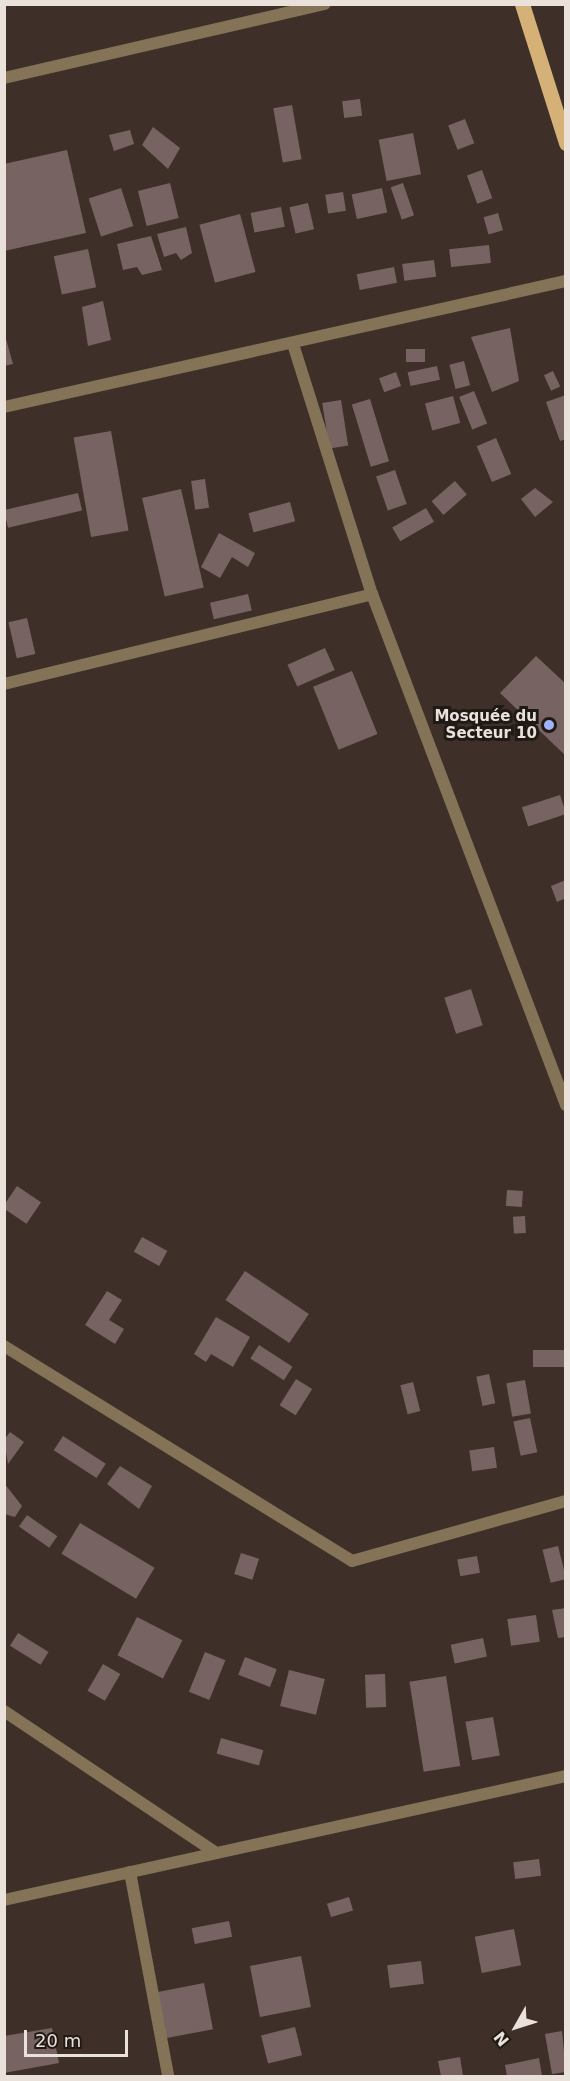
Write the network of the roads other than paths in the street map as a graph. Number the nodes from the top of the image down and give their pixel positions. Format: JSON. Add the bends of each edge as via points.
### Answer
{"nodes":[{"id":1,"x":325,"y":4,"type":"edge"},
{"id":2,"x":522,"y":4,"type":"edge"},
{"id":3,"x":4,"y":78,"type":"edge"},
{"id":4,"x":566,"y":143,"type":"edge"},
{"id":5,"x":566,"y":281,"type":"edge"},
{"id":6,"x":293,"y":344,"type":"junction"},
{"id":7,"x":4,"y":407,"type":"edge"},
{"id":8,"x":372,"y":594,"type":"junction"},
{"id":9,"x":4,"y":684,"type":"edge"},
{"id":10,"x":566,"y":1105,"type":"edge"},
{"id":11,"x":4,"y":1346,"type":"edge"},
{"id":12,"x":566,"y":1501,"type":"edge"},
{"id":13,"x":4,"y":1711,"type":"edge"},
{"id":14,"x":566,"y":1776,"type":"edge"},
{"id":15,"x":216,"y":1853,"type":"junction"},
{"id":16,"x":130,"y":1872,"type":"junction"},
{"id":17,"x":4,"y":1900,"type":"edge"},
{"id":18,"x":168,"y":2076,"type":"edge"}],
"edges":[{"from":1,"to":3,"type":"street"},
{"from":2,"to":4,"type":"main road"},
{"from":5,"to":6,"type":"street"},
{"from":6,"to":7,"type":"street"},
{"from":6,"to":8,"type":"street"},
{"from":8,"to":9,"type":"street"},
{"from":8,"to":10,"type":"street"},
{"from":11,"to":12,"type":"street","via":[[352,1561]]},
{"from":13,"to":15,"type":"street"},
{"from":14,"to":15,"type":"street"},
{"from":15,"to":16,"type":"street"},
{"from":16,"to":17,"type":"street"},
{"from":16,"to":18,"type":"street"}]}
